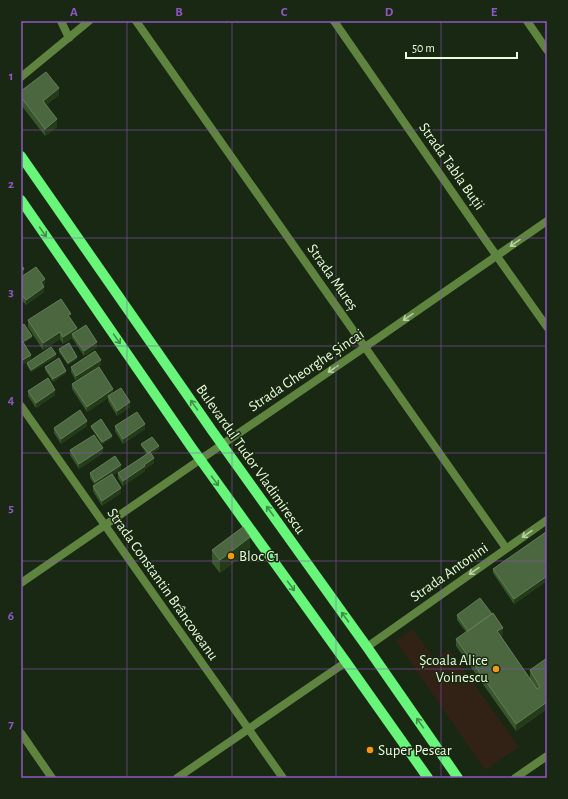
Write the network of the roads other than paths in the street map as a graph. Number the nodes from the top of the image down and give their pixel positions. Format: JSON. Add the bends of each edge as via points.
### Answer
{"nodes":[{"id":1,"x":61,"y":21,"type":"edge"},
{"id":2,"x":89,"y":21,"type":"edge"},
{"id":3,"x":136,"y":21,"type":"edge"},
{"id":4,"x":334,"y":21,"type":"edge"},
{"id":5,"x":527,"y":21,"type":"edge"},
{"id":6,"x":69,"y":38,"type":"junction"},
{"id":7,"x":547,"y":50,"type":"edge"},
{"id":8,"x":21,"y":77,"type":"edge"},
{"id":9,"x":21,"y":156,"type":"edge"},
{"id":10,"x":21,"y":200,"type":"edge"},
{"id":11,"x":547,"y":221,"type":"edge"},
{"id":12,"x":496,"y":256,"type":"junction"},
{"id":13,"x":547,"y":327,"type":"edge"},
{"id":14,"x":365,"y":347,"type":"junction"},
{"id":15,"x":21,"y":406,"type":"edge"},
{"id":16,"x":222,"y":444,"type":"junction"},
{"id":17,"x":201,"y":459,"type":"junction"},
{"id":18,"x":547,"y":520,"type":"edge"},
{"id":19,"x":105,"y":526,"type":"junction"},
{"id":20,"x":506,"y":548,"type":"junction"},
{"id":21,"x":21,"y":583,"type":"edge"},
{"id":22,"x":367,"y":647,"type":"junction"},
{"id":23,"x":346,"y":662,"type":"junction"},
{"id":24,"x":248,"y":728,"type":"junction"},
{"id":25,"x":21,"y":733,"type":"edge"},
{"id":26,"x":547,"y":756,"type":"edge"},
{"id":27,"x":52,"y":778,"type":"edge"},
{"id":28,"x":177,"y":778,"type":"edge"},
{"id":29,"x":282,"y":778,"type":"edge"},
{"id":30,"x":428,"y":778,"type":"edge"},
{"id":31,"x":458,"y":778,"type":"edge"},
{"id":32,"x":515,"y":778,"type":"edge"}],
"edges":[{"from":1,"to":6,"type":"street"},
{"from":2,"to":6,"type":"street"},
{"from":3,"to":14,"type":"street","name":"Strada Mureș"},
{"from":4,"to":12,"type":"street","name":"Strada Tabla Buții"},
{"from":5,"to":7,"type":"street"},
{"from":6,"to":8,"type":"street"},
{"from":16,"to":9,"type":"main road","name":"Bulevardul Tudor Vladimirescu","one_way":true},
{"from":10,"to":17,"type":"main road","one_way":true},
{"from":11,"to":12,"type":"street","name":"Strada Gheorghe Șincai","one_way":true},
{"from":12,"to":13,"type":"street","name":"Strada Tabla Buții"},
{"from":12,"to":14,"type":"street","name":"Strada Gheorghe Șincai","one_way":true},
{"from":14,"to":16,"type":"street","name":"Strada Gheorghe Șincai","one_way":true},
{"from":14,"to":20,"type":"street","name":"Strada Mureș"},
{"from":15,"to":19,"type":"street","name":"Strada Constantin Brâncoveanu"},
{"from":16,"to":17,"type":"street","name":"Strada Gheorghe Șincai"},
{"from":22,"to":16,"type":"main road","name":"Bulevardul Tudor Vladimirescu","one_way":true},
{"from":17,"to":19,"type":"street","name":"Strada Gheorghe Șincai"},
{"from":17,"to":23,"type":"main road","one_way":true},
{"from":18,"to":20,"type":"street","name":"Strada Antonini","one_way":true},
{"from":19,"to":21,"type":"street","name":"Strada Gheorghe Șincai"},
{"from":19,"to":24,"type":"street","name":"Strada Constantin Brâncoveanu"},
{"from":20,"to":22,"type":"street","name":"Strada Antonini","one_way":true},
{"from":31,"to":22,"type":"main road","name":"Bulevardul Tudor Vladimirescu","one_way":true},
{"from":23,"to":24,"type":"street"},
{"from":23,"to":30,"type":"main road"},
{"from":24,"to":28,"type":"street"},
{"from":24,"to":29,"type":"street","name":"Strada Constantin Brâncoveanu"},
{"from":25,"to":27,"type":"street"},
{"from":26,"to":32,"type":"street"}]}
